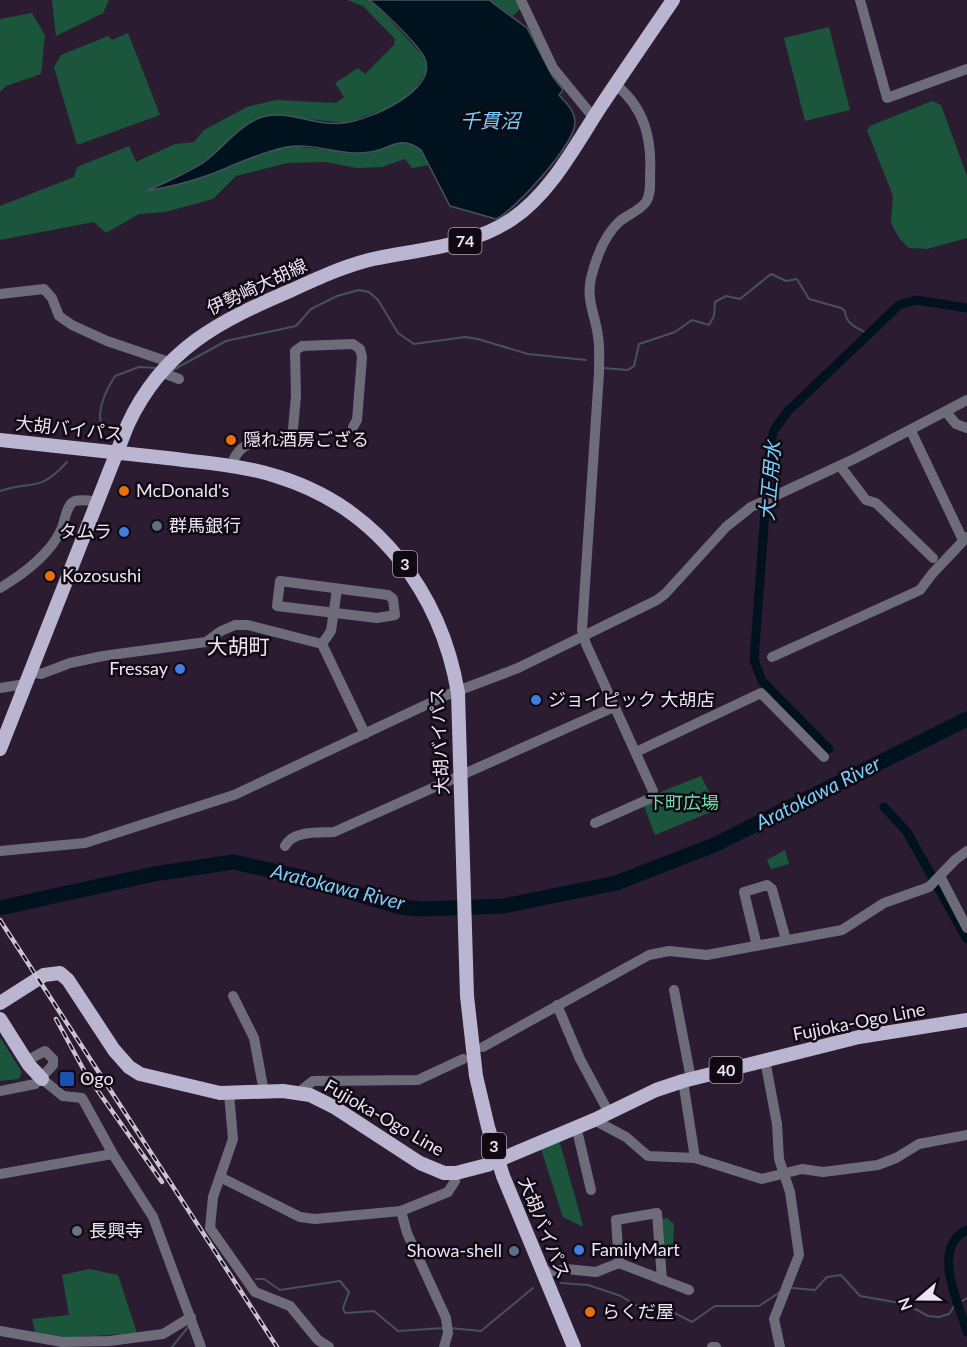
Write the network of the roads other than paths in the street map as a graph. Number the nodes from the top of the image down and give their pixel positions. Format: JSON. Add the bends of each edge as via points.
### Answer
{"nodes":[{"id":1,"x":521,"y":0,"type":"edge"},
{"id":2,"x":673,"y":0,"type":"edge"},
{"id":3,"x":860,"y":0,"type":"edge"},
{"id":4,"x":967,"y":69,"type":"edge"},
{"id":5,"x":615,"y":86,"type":"junction"},
{"id":6,"x":594,"y":118,"type":"junction"},
{"id":7,"x":0,"y":294,"type":"edge"},
{"id":8,"x":165,"y":367,"type":"junction"},
{"id":9,"x":179,"y":379,"type":"dead end"},
{"id":10,"x":967,"y":400,"type":"edge"},
{"id":11,"x":947,"y":413,"type":"junction"},
{"id":12,"x":353,"y":427,"type":"dead end"},
{"id":13,"x":967,"y":428,"type":"edge"},
{"id":14,"x":911,"y":431,"type":"junction"},
{"id":15,"x":0,"y":440,"type":"edge"},
{"id":16,"x":117,"y":453,"type":"junction"},
{"id":17,"x":231,"y":466,"type":"junction"},
{"id":18,"x":840,"y":466,"type":"junction"},
{"id":19,"x":99,"y":502,"type":"junction"},
{"id":20,"x":965,"y":538,"type":"edge"},
{"id":21,"x":933,"y":558,"type":"dead end"},
{"id":22,"x":0,"y":588,"type":"edge"},
{"id":23,"x":337,"y":589,"type":"junction"},
{"id":24,"x":334,"y":613,"type":"junction"},
{"id":25,"x":583,"y":636,"type":"junction"},
{"id":26,"x":322,"y":644,"type":"junction"},
{"id":27,"x":772,"y":657,"type":"dead end"},
{"id":28,"x":27,"y":678,"type":"junction"},
{"id":29,"x":0,"y":688,"type":"edge"},
{"id":30,"x":458,"y":693,"type":"junction"},
{"id":31,"x":614,"y":707,"type":"junction"},
{"id":32,"x":364,"y":734,"type":"junction"},
{"id":33,"x":0,"y":749,"type":"edge"},
{"id":34,"x":636,"y":752,"type":"junction"},
{"id":35,"x":824,"y":757,"type":"dead end"},
{"id":36,"x":461,"y":776,"type":"junction"},
{"id":37,"x":595,"y":823,"type":"dead end"},
{"id":38,"x":285,"y":846,"type":"dead end"},
{"id":39,"x":0,"y":851,"type":"edge"},
{"id":40,"x":967,"y":851,"type":"edge"},
{"id":41,"x":939,"y":878,"type":"junction"},
{"id":42,"x":967,"y":927,"type":"edge"},
{"id":43,"x":786,"y":940,"type":"junction"},
{"id":44,"x":757,"y":946,"type":"junction"},
{"id":45,"x":674,"y":990,"type":"dead end"},
{"id":46,"x":233,"y":996,"type":"dead end"},
{"id":47,"x":0,"y":1003,"type":"edge"},
{"id":48,"x":557,"y":1005,"type":"junction"},
{"id":49,"x":0,"y":1019,"type":"edge"},
{"id":50,"x":967,"y":1020,"type":"edge"},
{"id":51,"x":483,"y":1047,"type":"dead end"},
{"id":52,"x":463,"y":1059,"type":"dead end"},
{"id":53,"x":765,"y":1060,"type":"junction"},
{"id":54,"x":26,"y":1061,"type":"junction"},
{"id":55,"x":42,"y":1079,"type":"junction"},
{"id":56,"x":687,"y":1080,"type":"junction"},
{"id":57,"x":0,"y":1091,"type":"edge"},
{"id":58,"x":264,"y":1092,"type":"junction"},
{"id":59,"x":299,"y":1092,"type":"junction"},
{"id":60,"x":229,"y":1094,"type":"junction"},
{"id":61,"x":609,"y":1113,"type":"junction"},
{"id":62,"x":594,"y":1120,"type":"junction"},
{"id":63,"x":576,"y":1126,"type":"junction"},
{"id":64,"x":967,"y":1135,"type":"edge"},
{"id":65,"x":112,"y":1154,"type":"junction"},
{"id":66,"x":695,"y":1158,"type":"junction"},
{"id":67,"x":498,"y":1160,"type":"junction"},
{"id":68,"x":456,"y":1173,"type":"junction"},
{"id":69,"x":0,"y":1174,"type":"edge"},
{"id":70,"x":783,"y":1176,"type":"junction"},
{"id":71,"x":220,"y":1177,"type":"junction"},
{"id":72,"x":591,"y":1190,"type":"dead end"},
{"id":73,"x":402,"y":1211,"type":"junction"},
{"id":74,"x":620,"y":1263,"type":"junction"},
{"id":75,"x":543,"y":1273,"type":"junction"},
{"id":76,"x":662,"y":1280,"type":"junction"},
{"id":77,"x":689,"y":1290,"type":"dead end"},
{"id":78,"x":191,"y":1317,"type":"junction"},
{"id":79,"x":0,"y":1319,"type":"edge"},
{"id":80,"x":1,"y":1331,"type":"edge"},
{"id":81,"x":201,"y":1347,"type":"edge"},
{"id":82,"x":329,"y":1347,"type":"edge"},
{"id":83,"x":444,"y":1347,"type":"edge"},
{"id":84,"x":574,"y":1347,"type":"edge"},
{"id":85,"x":780,"y":1347,"type":"edge"}],
"edges":[{"from":1,"to":6,"type":"street","via":[[553,68]]},
{"from":2,"to":5,"type":"main road","name":"伊勢崎大胡線","number":"74"},
{"from":3,"to":4,"type":"street","via":[[887,98]]},
{"from":5,"to":6,"type":"main road","name":"伊勢崎大胡線","number":"74"},
{"from":5,"to":25,"type":"street","via":[[634,104],[646,126],[650,194],[609,235],[591,280],[589,302],[599,337],[599,373]]},
{"from":6,"to":8,"type":"main road","name":"伊勢崎大胡線","number":"74","via":[[546,186],[503,225],[468,240],[335,271],[223,321],[189,343]]},
{"from":7,"to":8,"type":"street","via":[[44,289],[59,316],[72,325]]},
{"from":8,"to":9,"type":"street"},
{"from":8,"to":16,"type":"main road","name":"伊勢崎大胡線","number":"74","via":[[132,416]]},
{"from":10,"to":11,"type":"street"},
{"from":11,"to":13,"type":"street","via":[[956,424]]},
{"from":11,"to":14,"type":"street"},
{"from":12,"to":17,"type":"street","via":[[357,420],[360,350],[353,344],[302,346],[295,351],[292,440],[252,440],[236,454]]},
{"from":14,"to":18,"type":"street"},
{"from":14,"to":20,"type":"street"},
{"from":15,"to":16,"type":"main road","name":"大胡バイパス","number":"3"},
{"from":16,"to":17,"type":"main road","name":"大胡バイパス","number":"3"},
{"from":16,"to":19,"type":"main road","name":"伊勢崎大胡線","number":"74"},
{"from":17,"to":30,"type":"main road","name":"大胡バイパス","number":"3","via":[[278,476],[312,490],[379,535],[408,568],[432,607],[448,646]]},
{"from":18,"to":21,"type":"street","via":[[866,500],[876,503]]},
{"from":18,"to":25,"type":"street","via":[[760,503],[726,527],[665,594]]},
{"from":19,"to":22,"type":"street","via":[[70,504],[61,530],[46,550],[25,572]]},
{"from":19,"to":28,"type":"main road","name":"伊勢崎大胡線","number":"74"},
{"from":20,"to":27,"type":"street","via":[[920,590]]},
{"from":23,"to":24,"type":"street"},
{"from":23,"to":24,"type":"street","via":[[391,596],[395,615],[377,618]]},
{"from":23,"to":24,"type":"street","via":[[278,582],[277,606]]},
{"from":24,"to":26,"type":"street","via":[[331,632]]},
{"from":25,"to":30,"type":"street"},
{"from":25,"to":31,"type":"street"},
{"from":26,"to":28,"type":"street","via":[[235,625],[206,642],[103,656]]},
{"from":26,"to":32,"type":"street"},
{"from":28,"to":29,"type":"street"},
{"from":28,"to":33,"type":"main road","name":"伊勢崎大胡線","number":"74"},
{"from":30,"to":32,"type":"street"},
{"from":30,"to":36,"type":"main road","name":"大胡バイパス","number":"3"},
{"from":31,"to":34,"type":"street"},
{"from":31,"to":36,"type":"street"},
{"from":32,"to":39,"type":"street","via":[[234,795],[85,843]]},
{"from":34,"to":35,"type":"street","via":[[762,693]]},
{"from":34,"to":37,"type":"street","via":[[653,791],[651,798]]},
{"from":36,"to":38,"type":"street","via":[[334,832],[301,834]]},
{"from":36,"to":67,"type":"main road","name":"大胡バイパス","number":"3","via":[[472,1048],[481,1101]]},
{"from":40,"to":41,"type":"street"},
{"from":41,"to":42,"type":"street"},
{"from":41,"to":43,"type":"street","via":[[929,887],[890,900],[842,930]]},
{"from":43,"to":44,"type":"street"},
{"from":43,"to":44,"type":"street","via":[[768,885],[744,892]]},
{"from":44,"to":48,"type":"street","via":[[707,955],[655,953]]},
{"from":45,"to":56,"type":"street"},
{"from":46,"to":58,"type":"street","via":[[254,1038]]},
{"from":47,"to":60,"type":"main road","name":"Fujioka-Ogo Line","via":[[44,975],[60,973],[129,1067],[154,1079]]},
{"from":48,"to":51,"type":"street"},
{"from":48,"to":61,"type":"street"},
{"from":49,"to":54,"type":"main road"},
{"from":50,"to":53,"type":"main road","name":"Fujioka-Ogo Line","number":"40","via":[[859,1037]]},
{"from":52,"to":59,"type":"street","via":[[418,1080],[313,1081]]},
{"from":53,"to":56,"type":"main road","name":"Fujioka-Ogo Line","number":"40"},
{"from":53,"to":70,"type":"street"},
{"from":54,"to":55,"type":"main road"},
{"from":54,"to":55,"type":"street","via":[[42,1051],[50,1054],[53,1065]]},
{"from":55,"to":57,"type":"street","via":[[28,1087]]},
{"from":55,"to":65,"type":"street","via":[[63,1096],[80,1096],[85,1101]]},
{"from":56,"to":61,"type":"main road","name":"Fujioka-Ogo Line","number":"40"},
{"from":56,"to":66,"type":"street"},
{"from":58,"to":59,"type":"main road","name":"Fujioka-Ogo Line"},
{"from":58,"to":60,"type":"main road","name":"Fujioka-Ogo Line"},
{"from":59,"to":68,"type":"main road","name":"Fujioka-Ogo Line","via":[[334,1107],[420,1163],[444,1173]]},
{"from":60,"to":71,"type":"street","via":[[232,1139]]},
{"from":61,"to":62,"type":"main road","name":"Fujioka-Ogo Line","number":"40"},
{"from":62,"to":63,"type":"main road","name":"Fujioka-Ogo Line","number":"40"},
{"from":62,"to":66,"type":"street","via":[[626,1137],[648,1156]]},
{"from":63,"to":67,"type":"main road","name":"Fujioka-Ogo Line","number":"40"},
{"from":63,"to":72,"type":"street"},
{"from":64,"to":70,"type":"street","via":[[919,1144],[886,1163],[823,1172],[802,1169]]},
{"from":65,"to":69,"type":"street"},
{"from":65,"to":78,"type":"street","via":[[152,1214]]},
{"from":66,"to":70,"type":"street","via":[[762,1179]]},
{"from":67,"to":68,"type":"main road","name":"Fujioka-Ogo Line","number":"40"},
{"from":67,"to":75,"type":"main road","name":"大胡バイパス","number":"3"},
{"from":68,"to":73,"type":"street","via":[[448,1192]]},
{"from":70,"to":85,"type":"street","via":[[790,1192],[799,1255],[774,1319]]},
{"from":71,"to":73,"type":"street","via":[[304,1218]]},
{"from":71,"to":82,"type":"street","via":[[213,1197],[210,1228],[255,1292],[290,1306],[318,1340]]},
{"from":73,"to":83,"type":"street","via":[[407,1233],[448,1329]]},
{"from":74,"to":75,"type":"street","via":[[596,1272],[566,1269]]},
{"from":74,"to":76,"type":"street"},
{"from":74,"to":76,"type":"street","via":[[616,1220],[657,1213]]},
{"from":75,"to":84,"type":"main road","name":"大胡バイパス","number":"3"},
{"from":76,"to":77,"type":"street"},
{"from":78,"to":80,"type":"street","via":[[163,1334],[109,1341],[62,1342]]},
{"from":78,"to":81,"type":"street"},
{"from":79,"to":80,"type":"street"}]}
